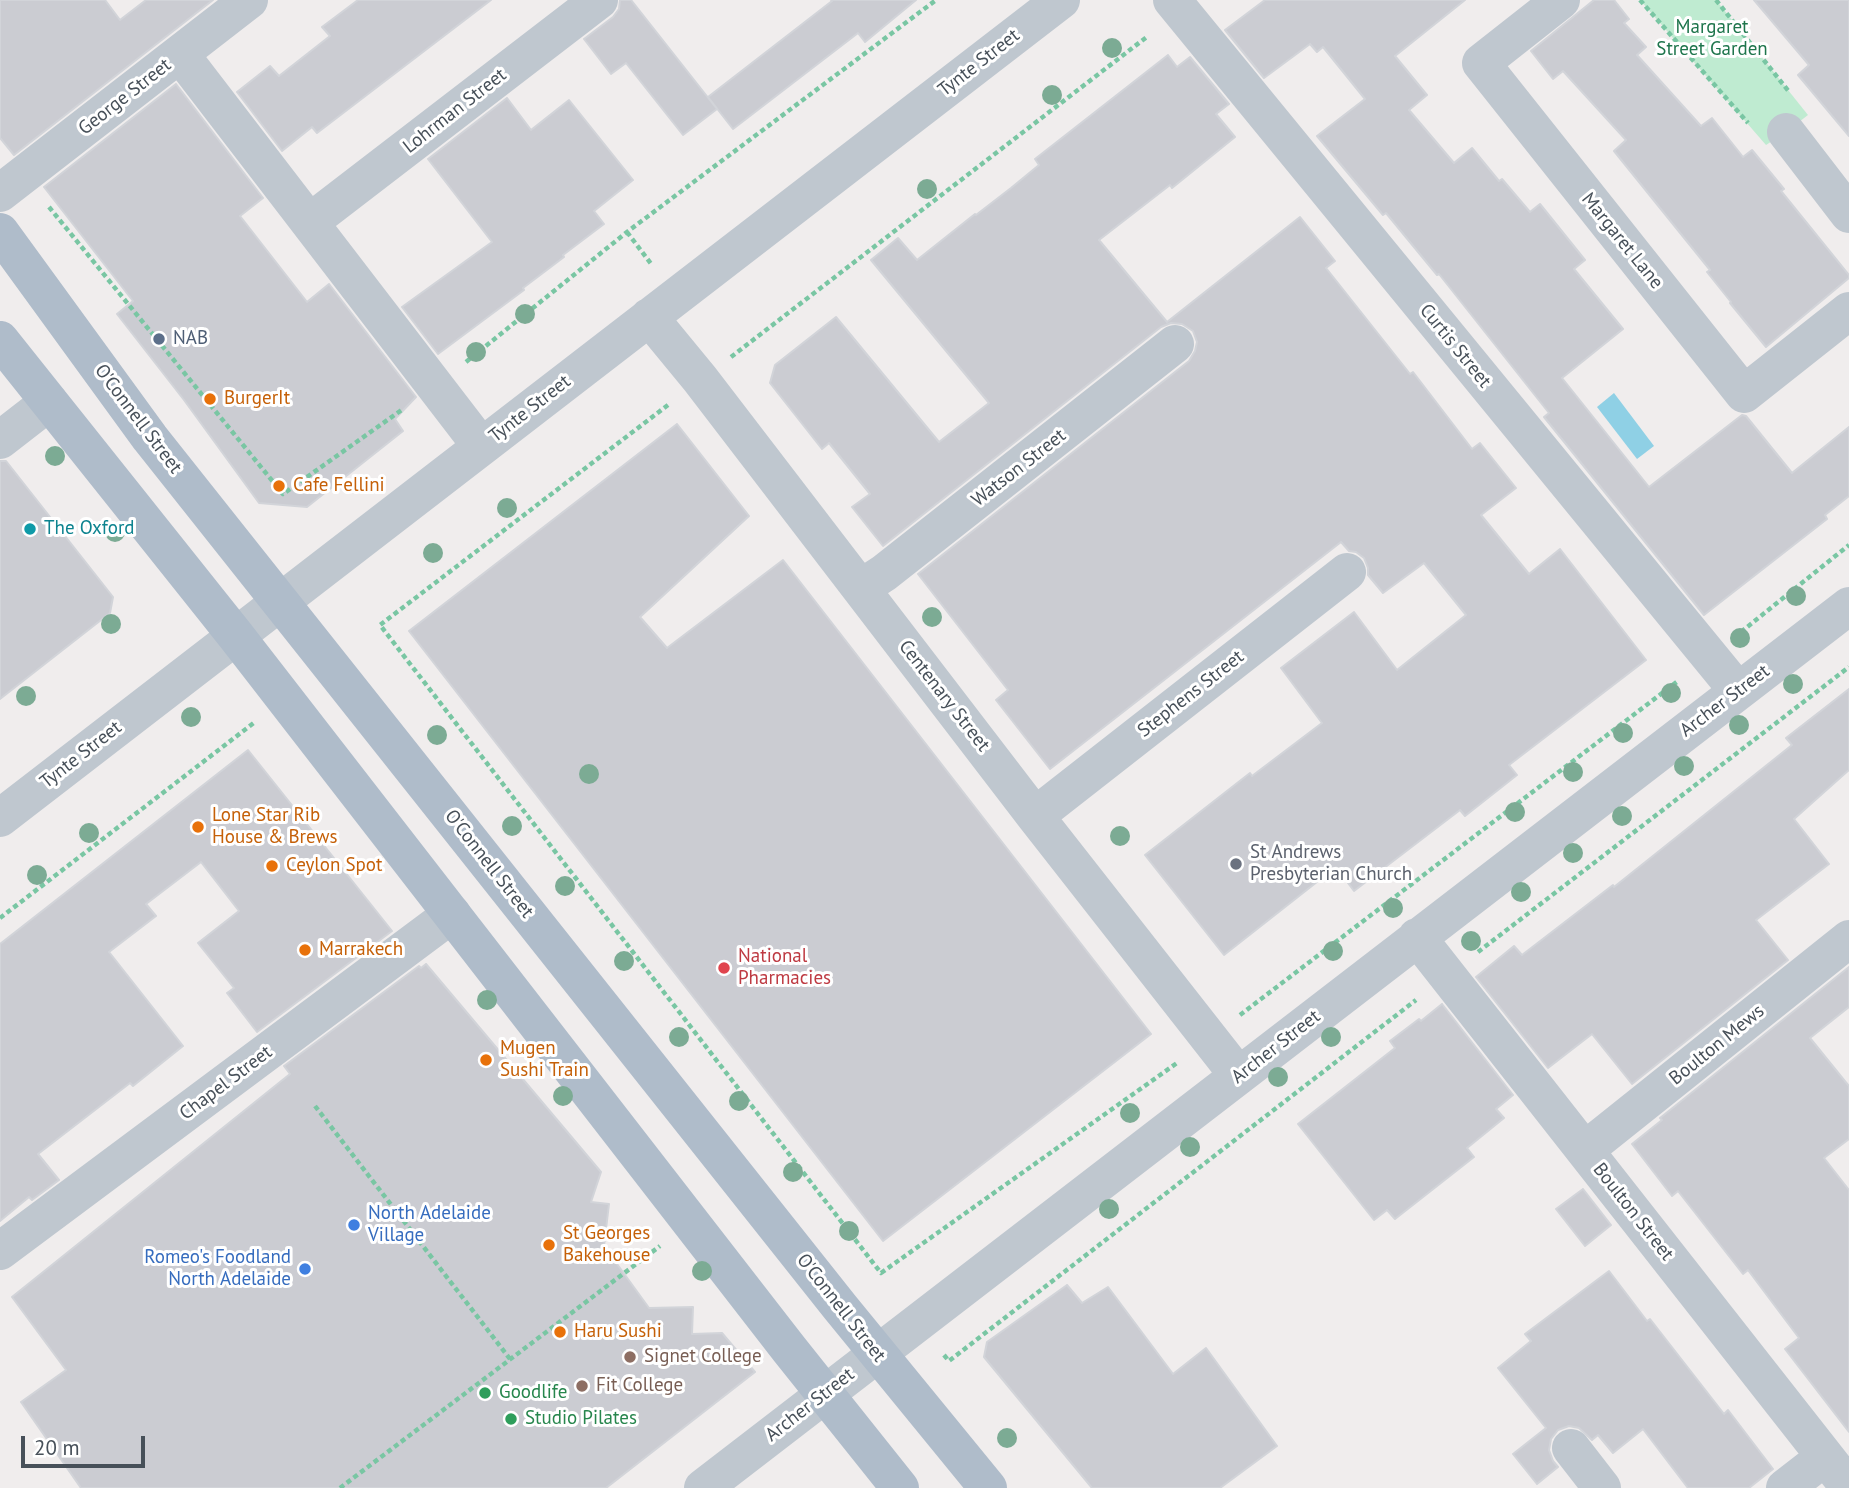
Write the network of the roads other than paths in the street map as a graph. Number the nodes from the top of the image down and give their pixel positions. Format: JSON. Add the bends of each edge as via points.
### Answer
{"nodes":[{"id":1,"x":249,"y":0,"type":"edge"},
{"id":2,"x":600,"y":0,"type":"edge"},
{"id":3,"x":1061,"y":0,"type":"edge"},
{"id":4,"x":1561,"y":0,"type":"edge"},
{"id":5,"x":1163,"y":15,"type":"edge"},
{"id":6,"x":180,"y":54,"type":"junction"},
{"id":7,"x":1786,"y":132,"type":"dead end"},
{"id":8,"x":11,"y":184,"type":"edge"},
{"id":9,"x":1849,"y":214,"type":"edge"},
{"id":10,"x":310,"y":222,"type":"junction"},
{"id":11,"x":0,"y":232,"type":"edge"},
{"id":12,"x":1849,"y":311,"type":"edge"},
{"id":13,"x":649,"y":317,"type":"junction"},
{"id":14,"x":0,"y":340,"type":"edge"},
{"id":15,"x":1175,"y":344,"type":"dead end"},
{"id":16,"x":50,"y":402,"type":"junction"},
{"id":17,"x":0,"y":440,"type":"edge"},
{"id":18,"x":481,"y":446,"type":"junction"},
{"id":19,"x":1347,"y":572,"type":"dead end"},
{"id":20,"x":861,"y":588,"type":"junction"},
{"id":21,"x":281,"y":601,"type":"junction"},
{"id":22,"x":1849,"y":606,"type":"edge"},
{"id":23,"x":236,"y":636,"type":"junction"},
{"id":24,"x":1738,"y":691,"type":"junction"},
{"id":25,"x":1035,"y":816,"type":"junction"},
{"id":26,"x":0,"y":818,"type":"edge"},
{"id":27,"x":452,"y":914,"type":"junction"},
{"id":28,"x":1417,"y":937,"type":"junction"},
{"id":29,"x":1849,"y":939,"type":"edge"},
{"id":30,"x":1238,"y":1075,"type":"junction"},
{"id":31,"x":1585,"y":1150,"type":"junction"},
{"id":32,"x":0,"y":1251,"type":"edge"},
{"id":33,"x":877,"y":1353,"type":"junction"},
{"id":34,"x":824,"y":1394,"type":"junction"},
{"id":35,"x":1571,"y":1448,"type":"dead end"},
{"id":36,"x":1825,"y":1457,"type":"junction"},
{"id":37,"x":1849,"y":1487,"type":"edge"},
{"id":38,"x":703,"y":1488,"type":"edge"},
{"id":39,"x":900,"y":1488,"type":"edge"},
{"id":40,"x":988,"y":1488,"type":"edge"},
{"id":41,"x":1602,"y":1488,"type":"edge"},
{"id":42,"x":1785,"y":1488,"type":"edge"}],
"edges":[{"from":1,"to":6,"type":"street","name":"George Street"},
{"from":2,"to":10,"type":"street","name":"Lohrman Street"},
{"from":3,"to":13,"type":"street","name":"Tynte Street"},
{"from":4,"to":12,"type":"street","name":"Margaret Lane","via":[[1481,63],[1744,394]]},
{"from":5,"to":24,"type":"street","name":"Curtis Street"},
{"from":6,"to":8,"type":"street","name":"George Street"},
{"from":6,"to":10,"type":"street"},
{"from":7,"to":9,"type":"street"},
{"from":10,"to":18,"type":"street"},
{"from":11,"to":21,"type":"main road","name":"O'Connell Street","via":[[150,438]]},
{"from":13,"to":18,"type":"street","name":"Tynte Street"},
{"from":13,"to":20,"type":"street","name":"Centenary Street"},
{"from":14,"to":16,"type":"main road"},
{"from":15,"to":20,"type":"street","name":"Watson Street"},
{"from":16,"to":17,"type":"street"},
{"from":16,"to":23,"type":"main road"},
{"from":18,"to":21,"type":"street","name":"Tynte Street"},
{"from":19,"to":25,"type":"street","name":"Stephens Street"},
{"from":20,"to":25,"type":"street","name":"Centenary Street"},
{"from":21,"to":23,"type":"street","name":"Tynte Street"},
{"from":21,"to":33,"type":"main road","name":"O'Connell Street"},
{"from":22,"to":24,"type":"street","name":"Archer Street"},
{"from":23,"to":26,"type":"street","name":"Tynte Street"},
{"from":23,"to":27,"type":"main road"},
{"from":24,"to":28,"type":"street","name":"Archer Street"},
{"from":25,"to":30,"type":"street","name":"Centenary Street"},
{"from":27,"to":32,"type":"street","name":"Chapel Street"},
{"from":27,"to":34,"type":"main road"},
{"from":28,"to":30,"type":"street","name":"Archer Street"},
{"from":28,"to":31,"type":"street","name":"Boulton Street"},
{"from":29,"to":31,"type":"street","name":"Boulton Mews"},
{"from":30,"to":33,"type":"street","name":"Archer Street"},
{"from":31,"to":36,"type":"street","name":"Boulton Street"},
{"from":33,"to":34,"type":"street","name":"Archer Street"},
{"from":33,"to":40,"type":"main road","name":"O'Connell Street"},
{"from":34,"to":38,"type":"street","name":"Archer Street"},
{"from":34,"to":39,"type":"main road"},
{"from":35,"to":41,"type":"street"},
{"from":36,"to":37,"type":"street","name":"Boulton Street"},
{"from":36,"to":42,"type":"street"}]}
